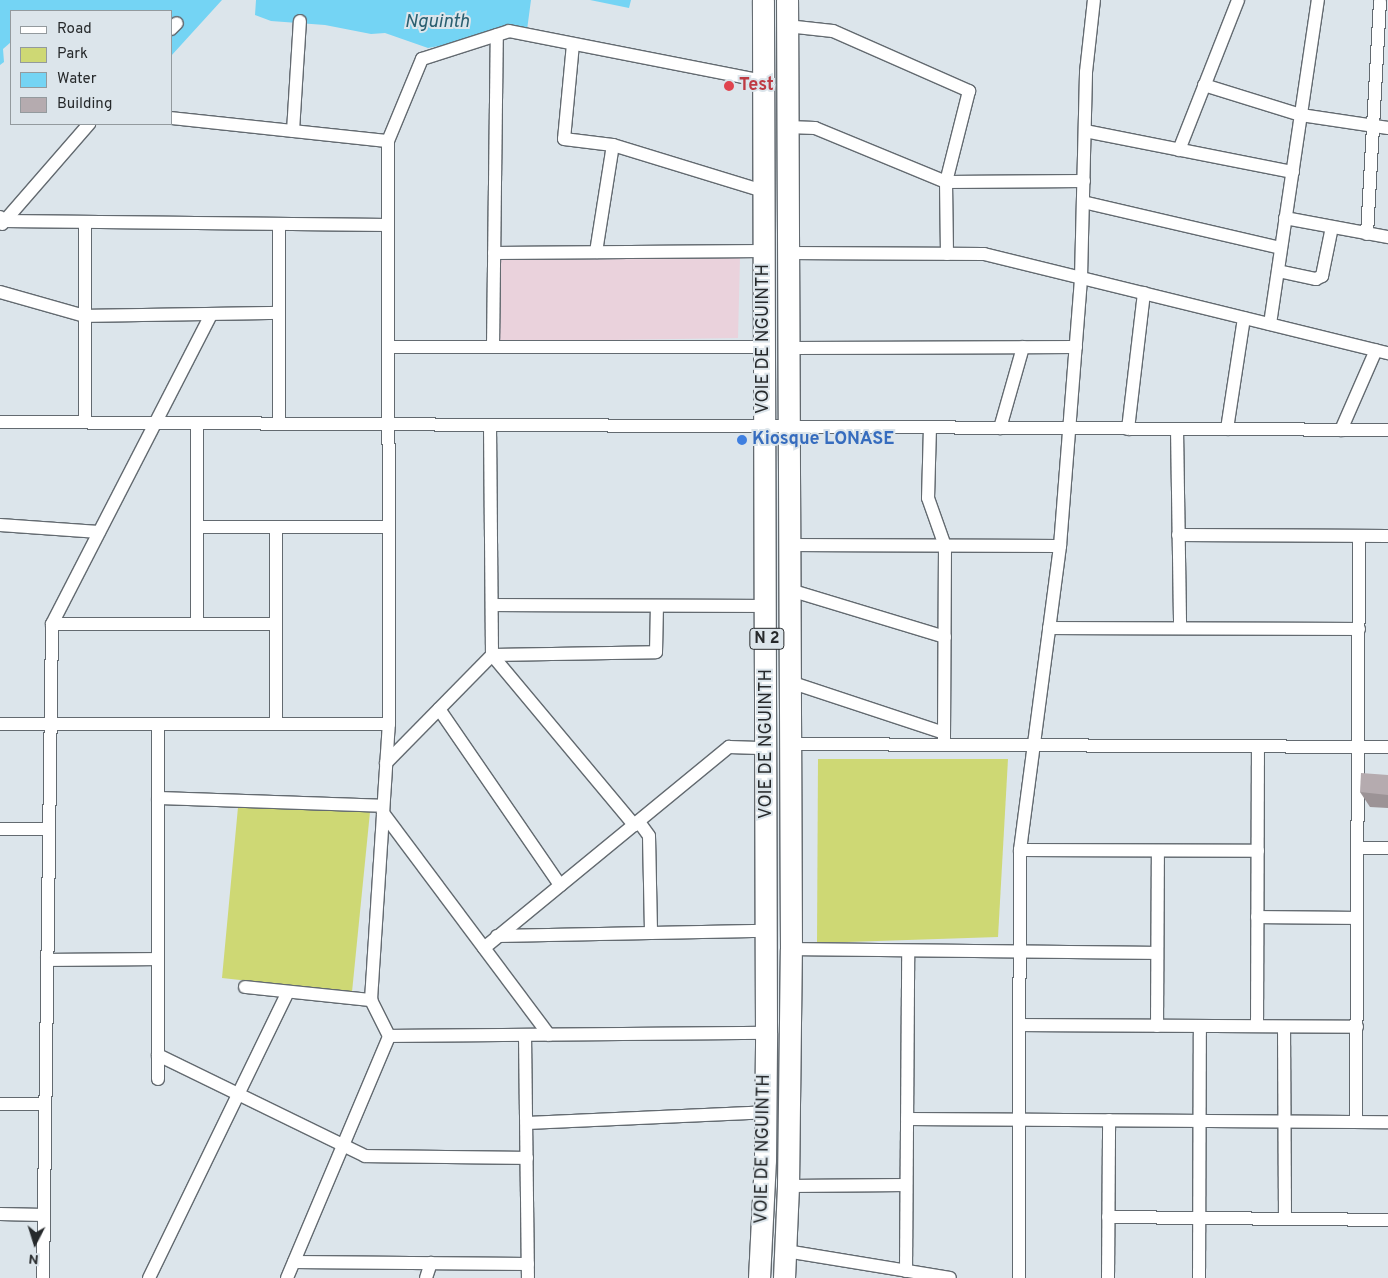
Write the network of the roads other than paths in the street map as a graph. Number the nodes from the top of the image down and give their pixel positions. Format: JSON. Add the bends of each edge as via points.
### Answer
{"nodes":[{"id":1,"x":763,"y":0,"type":"edge"},
{"id":2,"x":787,"y":0,"type":"edge"},
{"id":3,"x":1094,"y":0,"type":"edge"},
{"id":4,"x":1238,"y":0,"type":"edge"},
{"id":5,"x":1318,"y":0,"type":"edge"},
{"id":6,"x":1379,"y":0,"type":"edge"},
{"id":7,"x":1388,"y":6,"type":"edge"},
{"id":8,"x":300,"y":21,"type":"dead end"},
{"id":9,"x":787,"y":26,"type":"junction"},
{"id":10,"x":497,"y":36,"type":"junction"},
{"id":11,"x":573,"y":44,"type":"junction"},
{"id":12,"x":763,"y":81,"type":"junction"},
{"id":13,"x":1204,"y":85,"type":"junction"},
{"id":14,"x":1301,"y":115,"type":"junction"},
{"id":15,"x":172,"y":118,"type":"edge"},
{"id":16,"x":1372,"y":124,"type":"junction"},
{"id":17,"x":88,"y":125,"type":"edge"},
{"id":18,"x":788,"y":128,"type":"junction"},
{"id":19,"x":1388,"y":128,"type":"edge"},
{"id":20,"x":293,"y":130,"type":"junction"},
{"id":21,"x":1086,"y":131,"type":"junction"},
{"id":22,"x":388,"y":141,"type":"junction"},
{"id":23,"x":613,"y":145,"type":"junction"},
{"id":24,"x":1178,"y":150,"type":"junction"},
{"id":25,"x":1293,"y":172,"type":"junction"},
{"id":26,"x":946,"y":182,"type":"junction"},
{"id":27,"x":1084,"y":182,"type":"junction"},
{"id":28,"x":763,"y":191,"type":"junction"},
{"id":29,"x":1083,"y":202,"type":"junction"},
{"id":30,"x":1286,"y":218,"type":"junction"},
{"id":31,"x":1,"y":221,"type":"edge"},
{"id":32,"x":85,"y":222,"type":"junction"},
{"id":33,"x":279,"y":224,"type":"junction"},
{"id":34,"x":388,"y":225,"type":"junction"},
{"id":35,"x":1332,"y":227,"type":"junction"},
{"id":36,"x":1367,"y":234,"type":"junction"},
{"id":37,"x":1388,"y":237,"type":"edge"},
{"id":38,"x":1281,"y":248,"type":"junction"},
{"id":39,"x":764,"y":251,"type":"junction"},
{"id":40,"x":596,"y":252,"type":"junction"},
{"id":41,"x":494,"y":253,"type":"junction"},
{"id":42,"x":788,"y":253,"type":"junction"},
{"id":43,"x":947,"y":254,"type":"junction"},
{"id":44,"x":1278,"y":271,"type":"junction"},
{"id":45,"x":1082,"y":278,"type":"junction"},
{"id":46,"x":0,"y":292,"type":"edge"},
{"id":47,"x":1144,"y":293,"type":"junction"},
{"id":48,"x":279,"y":313,"type":"junction"},
{"id":49,"x":211,"y":314,"type":"junction"},
{"id":50,"x":85,"y":316,"type":"junction"},
{"id":51,"x":1244,"y":318,"type":"junction"},
{"id":52,"x":1270,"y":324,"type":"junction"},
{"id":53,"x":388,"y":347,"type":"junction"},
{"id":54,"x":493,"y":347,"type":"junction"},
{"id":55,"x":764,"y":347,"type":"junction"},
{"id":56,"x":1023,"y":347,"type":"junction"},
{"id":57,"x":1076,"y":347,"type":"junction"},
{"id":58,"x":789,"y":348,"type":"junction"},
{"id":59,"x":1382,"y":351,"type":"edge"},
{"id":60,"x":0,"y":422,"type":"edge"},
{"id":61,"x":85,"y":422,"type":"junction"},
{"id":62,"x":158,"y":423,"type":"junction"},
{"id":63,"x":197,"y":423,"type":"junction"},
{"id":64,"x":279,"y":424,"type":"junction"},
{"id":65,"x":388,"y":424,"type":"junction"},
{"id":66,"x":490,"y":425,"type":"junction"},
{"id":67,"x":764,"y":426,"type":"junction"},
{"id":68,"x":789,"y":427,"type":"junction"},
{"id":69,"x":930,"y":427,"type":"junction"},
{"id":70,"x":1000,"y":428,"type":"junction"},
{"id":71,"x":1069,"y":428,"type":"junction"},
{"id":72,"x":1128,"y":428,"type":"junction"},
{"id":73,"x":1177,"y":429,"type":"junction"},
{"id":74,"x":1227,"y":429,"type":"junction"},
{"id":75,"x":1341,"y":430,"type":"junction"},
{"id":76,"x":1388,"y":430,"type":"edge"},
{"id":77,"x":0,"y":525,"type":"edge"},
{"id":78,"x":197,"y":527,"type":"junction"},
{"id":79,"x":276,"y":527,"type":"junction"},
{"id":80,"x":388,"y":527,"type":"junction"},
{"id":81,"x":99,"y":532,"type":"junction"},
{"id":82,"x":1178,"y":535,"type":"junction"},
{"id":83,"x":1359,"y":536,"type":"junction"},
{"id":84,"x":1388,"y":536,"type":"edge"},
{"id":85,"x":790,"y":544,"type":"junction"},
{"id":86,"x":946,"y":546,"type":"junction"},
{"id":87,"x":1060,"y":546,"type":"junction"},
{"id":88,"x":790,"y":590,"type":"junction"},
{"id":89,"x":492,"y":605,"type":"junction"},
{"id":90,"x":657,"y":606,"type":"junction"},
{"id":91,"x":767,"y":606,"type":"junction"},
{"id":92,"x":52,"y":624,"type":"junction"},
{"id":93,"x":197,"y":624,"type":"junction"},
{"id":94,"x":276,"y":624,"type":"junction"},
{"id":95,"x":1049,"y":628,"type":"junction"},
{"id":96,"x":1180,"y":628,"type":"junction"},
{"id":97,"x":1359,"y":629,"type":"junction"},
{"id":98,"x":945,"y":637,"type":"junction"},
{"id":99,"x":492,"y":655,"type":"junction"},
{"id":100,"x":790,"y":682,"type":"junction"},
{"id":101,"x":439,"y":709,"type":"junction"},
{"id":102,"x":0,"y":724,"type":"edge"},
{"id":103,"x":50,"y":724,"type":"junction"},
{"id":104,"x":158,"y":724,"type":"junction"},
{"id":105,"x":276,"y":724,"type":"junction"},
{"id":106,"x":389,"y":724,"type":"junction"},
{"id":107,"x":944,"y":739,"type":"junction"},
{"id":108,"x":790,"y":744,"type":"junction"},
{"id":109,"x":1034,"y":746,"type":"junction"},
{"id":110,"x":1258,"y":747,"type":"junction"},
{"id":111,"x":1358,"y":747,"type":"junction"},
{"id":112,"x":1388,"y":747,"type":"edge"},
{"id":113,"x":766,"y":748,"type":"junction"},
{"id":114,"x":386,"y":763,"type":"junction"},
{"id":115,"x":158,"y":798,"type":"junction"},
{"id":116,"x":383,"y":810,"type":"junction"},
{"id":117,"x":637,"y":823,"type":"junction"},
{"id":118,"x":0,"y":829,"type":"edge"},
{"id":119,"x":49,"y":829,"type":"junction"},
{"id":120,"x":1358,"y":848,"type":"junction"},
{"id":121,"x":1388,"y":848,"type":"edge"},
{"id":122,"x":1020,"y":850,"type":"junction"},
{"id":123,"x":1158,"y":850,"type":"junction"},
{"id":124,"x":1258,"y":851,"type":"junction"},
{"id":125,"x":560,"y":885,"type":"junction"},
{"id":126,"x":1257,"y":917,"type":"junction"},
{"id":127,"x":1357,"y":918,"type":"junction"},
{"id":128,"x":766,"y":931,"type":"junction"},
{"id":129,"x":651,"y":933,"type":"junction"},
{"id":130,"x":497,"y":936,"type":"junction"},
{"id":131,"x":484,"y":948,"type":"junction"},
{"id":132,"x":791,"y":949,"type":"junction"},
{"id":133,"x":908,"y":951,"type":"junction"},
{"id":134,"x":1020,"y":952,"type":"junction"},
{"id":135,"x":1157,"y":953,"type":"junction"},
{"id":136,"x":158,"y":959,"type":"junction"},
{"id":137,"x":47,"y":960,"type":"junction"},
{"id":138,"x":245,"y":987,"type":"dead end"},
{"id":139,"x":288,"y":992,"type":"junction"},
{"id":140,"x":371,"y":1000,"type":"junction"},
{"id":141,"x":1020,"y":1025,"type":"junction"},
{"id":142,"x":1157,"y":1026,"type":"junction"},
{"id":143,"x":1200,"y":1026,"type":"junction"},
{"id":144,"x":1257,"y":1026,"type":"junction"},
{"id":145,"x":1284,"y":1027,"type":"junction"},
{"id":146,"x":1357,"y":1027,"type":"junction"},
{"id":147,"x":766,"y":1033,"type":"junction"},
{"id":148,"x":526,"y":1035,"type":"junction"},
{"id":149,"x":549,"y":1035,"type":"junction"},
{"id":150,"x":389,"y":1036,"type":"junction"},
{"id":151,"x":158,"y":1055,"type":"junction"},
{"id":152,"x":158,"y":1079,"type":"dead end"},
{"id":153,"x":238,"y":1094,"type":"junction"},
{"id":154,"x":0,"y":1104,"type":"edge"},
{"id":155,"x":45,"y":1104,"type":"junction"},
{"id":156,"x":766,"y":1112,"type":"junction"},
{"id":157,"x":907,"y":1119,"type":"junction"},
{"id":158,"x":1019,"y":1120,"type":"junction"},
{"id":159,"x":1109,"y":1120,"type":"junction"},
{"id":160,"x":1199,"y":1120,"type":"junction"},
{"id":161,"x":1285,"y":1121,"type":"junction"},
{"id":162,"x":1356,"y":1121,"type":"junction"},
{"id":163,"x":1388,"y":1122,"type":"edge"},
{"id":164,"x":527,"y":1123,"type":"junction"},
{"id":165,"x":343,"y":1145,"type":"junction"},
{"id":166,"x":527,"y":1158,"type":"junction"},
{"id":167,"x":906,"y":1185,"type":"junction"},
{"id":168,"x":788,"y":1186,"type":"junction"},
{"id":169,"x":0,"y":1214,"type":"edge"},
{"id":170,"x":44,"y":1215,"type":"junction"},
{"id":171,"x":1108,"y":1217,"type":"junction"},
{"id":172,"x":1199,"y":1218,"type":"junction"},
{"id":173,"x":1285,"y":1218,"type":"junction"},
{"id":174,"x":1388,"y":1220,"type":"edge"},
{"id":175,"x":786,"y":1251,"type":"junction"},
{"id":176,"x":294,"y":1262,"type":"junction"},
{"id":177,"x":431,"y":1264,"type":"junction"},
{"id":178,"x":528,"y":1264,"type":"junction"},
{"id":179,"x":906,"y":1271,"type":"junction"},
{"id":180,"x":880,"y":1274,"type":"edge"},
{"id":181,"x":43,"y":1278,"type":"edge"},
{"id":182,"x":149,"y":1278,"type":"edge"},
{"id":183,"x":287,"y":1278,"type":"edge"},
{"id":184,"x":426,"y":1278,"type":"edge"},
{"id":185,"x":528,"y":1278,"type":"edge"},
{"id":186,"x":759,"y":1278,"type":"edge"},
{"id":187,"x":784,"y":1278,"type":"edge"},
{"id":188,"x":945,"y":1278,"type":"edge"},
{"id":189,"x":1018,"y":1278,"type":"edge"},
{"id":190,"x":1108,"y":1278,"type":"edge"},
{"id":191,"x":1198,"y":1278,"type":"edge"}],
"edges":[{"from":1,"to":12,"type":"highway","name":"VOIE DE NGUINTH","number":"N 2"},
{"from":2,"to":9,"type":"highway","name":"VOIE DE NGUINTH","number":"N 2"},
{"from":3,"to":21,"type":"street","via":[[1086,72]]},
{"from":4,"to":13,"type":"street"},
{"from":5,"to":14,"type":"street"},
{"from":6,"to":7,"type":"street"},
{"from":6,"to":16,"type":"street"},
{"from":8,"to":20,"type":"street"},
{"from":9,"to":18,"type":"highway","name":"VOIE DE NGUINTH","number":"N 2"},
{"from":9,"to":26,"type":"street","via":[[833,31],[969,91]]},
{"from":10,"to":11,"type":"street","via":[[509,32]]},
{"from":10,"to":22,"type":"street","via":[[422,59]]},
{"from":10,"to":41,"type":"street"},
{"from":11,"to":12,"type":"street"},
{"from":11,"to":23,"type":"street","via":[[564,139]]},
{"from":12,"to":28,"type":"highway","name":"VOIE DE NGUINTH","number":"N 2"},
{"from":13,"to":14,"type":"street"},
{"from":13,"to":24,"type":"street"},
{"from":14,"to":16,"type":"street"},
{"from":14,"to":25,"type":"street"},
{"from":15,"to":20,"type":"street"},
{"from":16,"to":19,"type":"street"},
{"from":16,"to":36,"type":"street"},
{"from":17,"to":31,"type":"street"},
{"from":18,"to":26,"type":"street","via":[[815,128]]},
{"from":18,"to":42,"type":"highway","name":"VOIE DE NGUINTH","number":"N 2"},
{"from":20,"to":22,"type":"street"},
{"from":21,"to":24,"type":"street"},
{"from":21,"to":27,"type":"street"},
{"from":22,"to":34,"type":"street"},
{"from":23,"to":28,"type":"street"},
{"from":23,"to":40,"type":"street"},
{"from":24,"to":25,"type":"street"},
{"from":25,"to":30,"type":"street"},
{"from":26,"to":27,"type":"street"},
{"from":26,"to":43,"type":"street"},
{"from":27,"to":29,"type":"street"},
{"from":28,"to":39,"type":"highway","name":"VOIE DE NGUINTH","number":"N 2"},
{"from":29,"to":38,"type":"street"},
{"from":29,"to":45,"type":"street"},
{"from":30,"to":35,"type":"street"},
{"from":30,"to":38,"type":"street"},
{"from":31,"to":32,"type":"street"},
{"from":32,"to":33,"type":"street"},
{"from":32,"to":50,"type":"street"},
{"from":33,"to":34,"type":"street"},
{"from":33,"to":48,"type":"street"},
{"from":34,"to":53,"type":"street"},
{"from":35,"to":36,"type":"street"},
{"from":35,"to":44,"type":"street","via":[[1322,276],[1316,278]]},
{"from":36,"to":37,"type":"street"},
{"from":38,"to":44,"type":"street"},
{"from":39,"to":40,"type":"street"},
{"from":39,"to":55,"type":"highway","name":"VOIE DE NGUINTH","number":"N 2"},
{"from":40,"to":41,"type":"street"},
{"from":41,"to":54,"type":"street"},
{"from":42,"to":43,"type":"street"},
{"from":42,"to":58,"type":"highway","name":"VOIE DE NGUINTH","number":"N 2"},
{"from":43,"to":45,"type":"street","via":[[984,254]]},
{"from":44,"to":52,"type":"street"},
{"from":45,"to":47,"type":"street"},
{"from":45,"to":57,"type":"street"},
{"from":46,"to":50,"type":"street"},
{"from":47,"to":51,"type":"street"},
{"from":47,"to":72,"type":"street"},
{"from":48,"to":49,"type":"street"},
{"from":48,"to":64,"type":"street"},
{"from":49,"to":50,"type":"street"},
{"from":49,"to":62,"type":"street"},
{"from":50,"to":61,"type":"street"},
{"from":51,"to":52,"type":"street"},
{"from":51,"to":74,"type":"street"},
{"from":52,"to":59,"type":"street"},
{"from":53,"to":54,"type":"street"},
{"from":53,"to":65,"type":"street"},
{"from":54,"to":55,"type":"street"},
{"from":55,"to":67,"type":"highway","name":"VOIE DE NGUINTH","number":"N 2"},
{"from":56,"to":57,"type":"street"},
{"from":56,"to":58,"type":"street"},
{"from":56,"to":70,"type":"street"},
{"from":57,"to":71,"type":"street"},
{"from":58,"to":68,"type":"highway","name":"VOIE DE NGUINTH","number":"N 2"},
{"from":59,"to":75,"type":"street"},
{"from":60,"to":61,"type":"street"},
{"from":61,"to":62,"type":"street"},
{"from":62,"to":63,"type":"street"},
{"from":62,"to":81,"type":"street"},
{"from":63,"to":64,"type":"street"},
{"from":63,"to":78,"type":"street"},
{"from":64,"to":65,"type":"street"},
{"from":65,"to":66,"type":"street"},
{"from":65,"to":80,"type":"street"},
{"from":66,"to":67,"type":"street"},
{"from":66,"to":89,"type":"street"},
{"from":67,"to":68,"type":"street"},
{"from":67,"to":91,"type":"highway","name":"VOIE DE NGUINTH","number":"N 2"},
{"from":68,"to":69,"type":"street"},
{"from":68,"to":85,"type":"highway","name":"VOIE DE NGUINTH","number":"N 2"},
{"from":69,"to":70,"type":"street"},
{"from":69,"to":86,"type":"street","via":[[928,498]]},
{"from":70,"to":71,"type":"street"},
{"from":71,"to":72,"type":"street"},
{"from":71,"to":87,"type":"street"},
{"from":72,"to":73,"type":"street"},
{"from":73,"to":74,"type":"street"},
{"from":73,"to":82,"type":"street"},
{"from":74,"to":75,"type":"street"},
{"from":75,"to":76,"type":"street"},
{"from":77,"to":81,"type":"street"},
{"from":78,"to":79,"type":"street"},
{"from":78,"to":93,"type":"street"},
{"from":79,"to":80,"type":"street"},
{"from":79,"to":94,"type":"street"},
{"from":80,"to":106,"type":"street"},
{"from":81,"to":92,"type":"street"},
{"from":82,"to":83,"type":"street"},
{"from":82,"to":96,"type":"street"},
{"from":83,"to":84,"type":"street"},
{"from":83,"to":97,"type":"street"},
{"from":85,"to":86,"type":"street"},
{"from":85,"to":88,"type":"highway","name":"VOIE DE NGUINTH","number":"N 2"},
{"from":86,"to":87,"type":"street"},
{"from":86,"to":98,"type":"street"},
{"from":87,"to":95,"type":"street"},
{"from":88,"to":98,"type":"street"},
{"from":88,"to":100,"type":"highway","name":"VOIE DE NGUINTH","number":"N 2"},
{"from":89,"to":90,"type":"street"},
{"from":89,"to":99,"type":"street"},
{"from":90,"to":91,"type":"street"},
{"from":90,"to":99,"type":"street","via":[[656,652]]},
{"from":91,"to":113,"type":"highway","name":"VOIE DE NGUINTH","number":"N 2"},
{"from":92,"to":93,"type":"street"},
{"from":92,"to":103,"type":"street"},
{"from":93,"to":94,"type":"street"},
{"from":94,"to":105,"type":"street"},
{"from":95,"to":96,"type":"street"},
{"from":95,"to":109,"type":"street"},
{"from":96,"to":97,"type":"street"},
{"from":97,"to":111,"type":"street"},
{"from":98,"to":107,"type":"street"},
{"from":99,"to":101,"type":"street"},
{"from":99,"to":117,"type":"street"},
{"from":100,"to":107,"type":"street"},
{"from":100,"to":108,"type":"highway","name":"VOIE DE NGUINTH","number":"N 2"},
{"from":101,"to":114,"type":"street"},
{"from":101,"to":125,"type":"street"},
{"from":102,"to":103,"type":"street"},
{"from":103,"to":104,"type":"street"},
{"from":103,"to":119,"type":"street"},
{"from":104,"to":105,"type":"street"},
{"from":104,"to":115,"type":"street"},
{"from":105,"to":106,"type":"street"},
{"from":106,"to":114,"type":"street"},
{"from":107,"to":108,"type":"street"},
{"from":107,"to":109,"type":"street"},
{"from":108,"to":132,"type":"highway","name":"VOIE DE NGUINTH","number":"N 2"},
{"from":109,"to":110,"type":"street"},
{"from":109,"to":122,"type":"street"},
{"from":110,"to":111,"type":"street"},
{"from":110,"to":124,"type":"street"},
{"from":111,"to":112,"type":"street"},
{"from":111,"to":120,"type":"street"},
{"from":113,"to":117,"type":"street","via":[[729,747]]},
{"from":113,"to":128,"type":"highway","name":"VOIE DE NGUINTH","number":"N 2"},
{"from":114,"to":116,"type":"street"},
{"from":115,"to":116,"type":"street"},
{"from":115,"to":136,"type":"street"},
{"from":116,"to":131,"type":"street"},
{"from":116,"to":140,"type":"street"},
{"from":117,"to":125,"type":"street"},
{"from":117,"to":129,"type":"street","via":[[650,836]]},
{"from":118,"to":119,"type":"street"},
{"from":119,"to":137,"type":"street"},
{"from":120,"to":121,"type":"street"},
{"from":120,"to":127,"type":"street"},
{"from":122,"to":123,"type":"street"},
{"from":122,"to":134,"type":"street"},
{"from":123,"to":124,"type":"street"},
{"from":123,"to":135,"type":"street"},
{"from":124,"to":126,"type":"street"},
{"from":125,"to":130,"type":"street"},
{"from":126,"to":127,"type":"street"},
{"from":126,"to":144,"type":"street"},
{"from":127,"to":146,"type":"street"},
{"from":128,"to":129,"type":"street"},
{"from":128,"to":147,"type":"highway","name":"VOIE DE NGUINTH","number":"N 2"},
{"from":129,"to":130,"type":"street"},
{"from":130,"to":131,"type":"street"},
{"from":131,"to":149,"type":"street"},
{"from":132,"to":133,"type":"street"},
{"from":132,"to":168,"type":"highway","name":"VOIE DE NGUINTH","number":"N 2"},
{"from":133,"to":134,"type":"street"},
{"from":133,"to":157,"type":"street"},
{"from":134,"to":135,"type":"street"},
{"from":134,"to":141,"type":"street"},
{"from":135,"to":142,"type":"street"},
{"from":136,"to":137,"type":"street"},
{"from":136,"to":151,"type":"street"},
{"from":137,"to":155,"type":"street"},
{"from":138,"to":139,"type":"street"},
{"from":139,"to":140,"type":"street"},
{"from":139,"to":153,"type":"street"},
{"from":140,"to":150,"type":"street"},
{"from":141,"to":142,"type":"street"},
{"from":141,"to":158,"type":"street"},
{"from":142,"to":143,"type":"street"},
{"from":143,"to":144,"type":"street"},
{"from":143,"to":160,"type":"street"},
{"from":144,"to":145,"type":"street"},
{"from":145,"to":146,"type":"street"},
{"from":145,"to":161,"type":"street"},
{"from":146,"to":162,"type":"street"},
{"from":147,"to":149,"type":"street"},
{"from":147,"to":156,"type":"highway","name":"VOIE DE NGUINTH","number":"N 2"},
{"from":148,"to":149,"type":"street"},
{"from":148,"to":150,"type":"street"},
{"from":148,"to":164,"type":"street"},
{"from":150,"to":165,"type":"street"},
{"from":151,"to":152,"type":"street"},
{"from":151,"to":153,"type":"street"},
{"from":153,"to":165,"type":"street"},
{"from":153,"to":182,"type":"street"},
{"from":154,"to":155,"type":"street"},
{"from":155,"to":170,"type":"street"},
{"from":156,"to":164,"type":"street"},
{"from":156,"to":186,"type":"highway","name":"VOIE DE NGUINTH","number":"N 2"},
{"from":157,"to":158,"type":"street"},
{"from":157,"to":167,"type":"street"},
{"from":158,"to":159,"type":"street"},
{"from":158,"to":189,"type":"street"},
{"from":159,"to":160,"type":"street"},
{"from":159,"to":171,"type":"street"},
{"from":160,"to":161,"type":"street"},
{"from":160,"to":172,"type":"street"},
{"from":161,"to":162,"type":"street"},
{"from":161,"to":173,"type":"street"},
{"from":162,"to":163,"type":"street"},
{"from":164,"to":166,"type":"street"},
{"from":165,"to":166,"type":"street","via":[[365,1156]]},
{"from":165,"to":176,"type":"street"},
{"from":166,"to":178,"type":"street"},
{"from":167,"to":168,"type":"street"},
{"from":167,"to":179,"type":"street"},
{"from":168,"to":175,"type":"highway","name":"VOIE DE NGUINTH","number":"N 2"},
{"from":169,"to":170,"type":"street"},
{"from":170,"to":181,"type":"street"},
{"from":171,"to":172,"type":"street"},
{"from":171,"to":190,"type":"street"},
{"from":172,"to":173,"type":"street"},
{"from":172,"to":191,"type":"street"},
{"from":173,"to":174,"type":"street"},
{"from":175,"to":180,"type":"street"},
{"from":175,"to":187,"type":"highway","name":"VOIE DE NGUINTH","number":"N 2"},
{"from":176,"to":177,"type":"street"},
{"from":176,"to":183,"type":"street"},
{"from":177,"to":178,"type":"street"},
{"from":177,"to":184,"type":"street"},
{"from":178,"to":185,"type":"street"},
{"from":179,"to":180,"type":"street"},
{"from":179,"to":188,"type":"street"}]}
